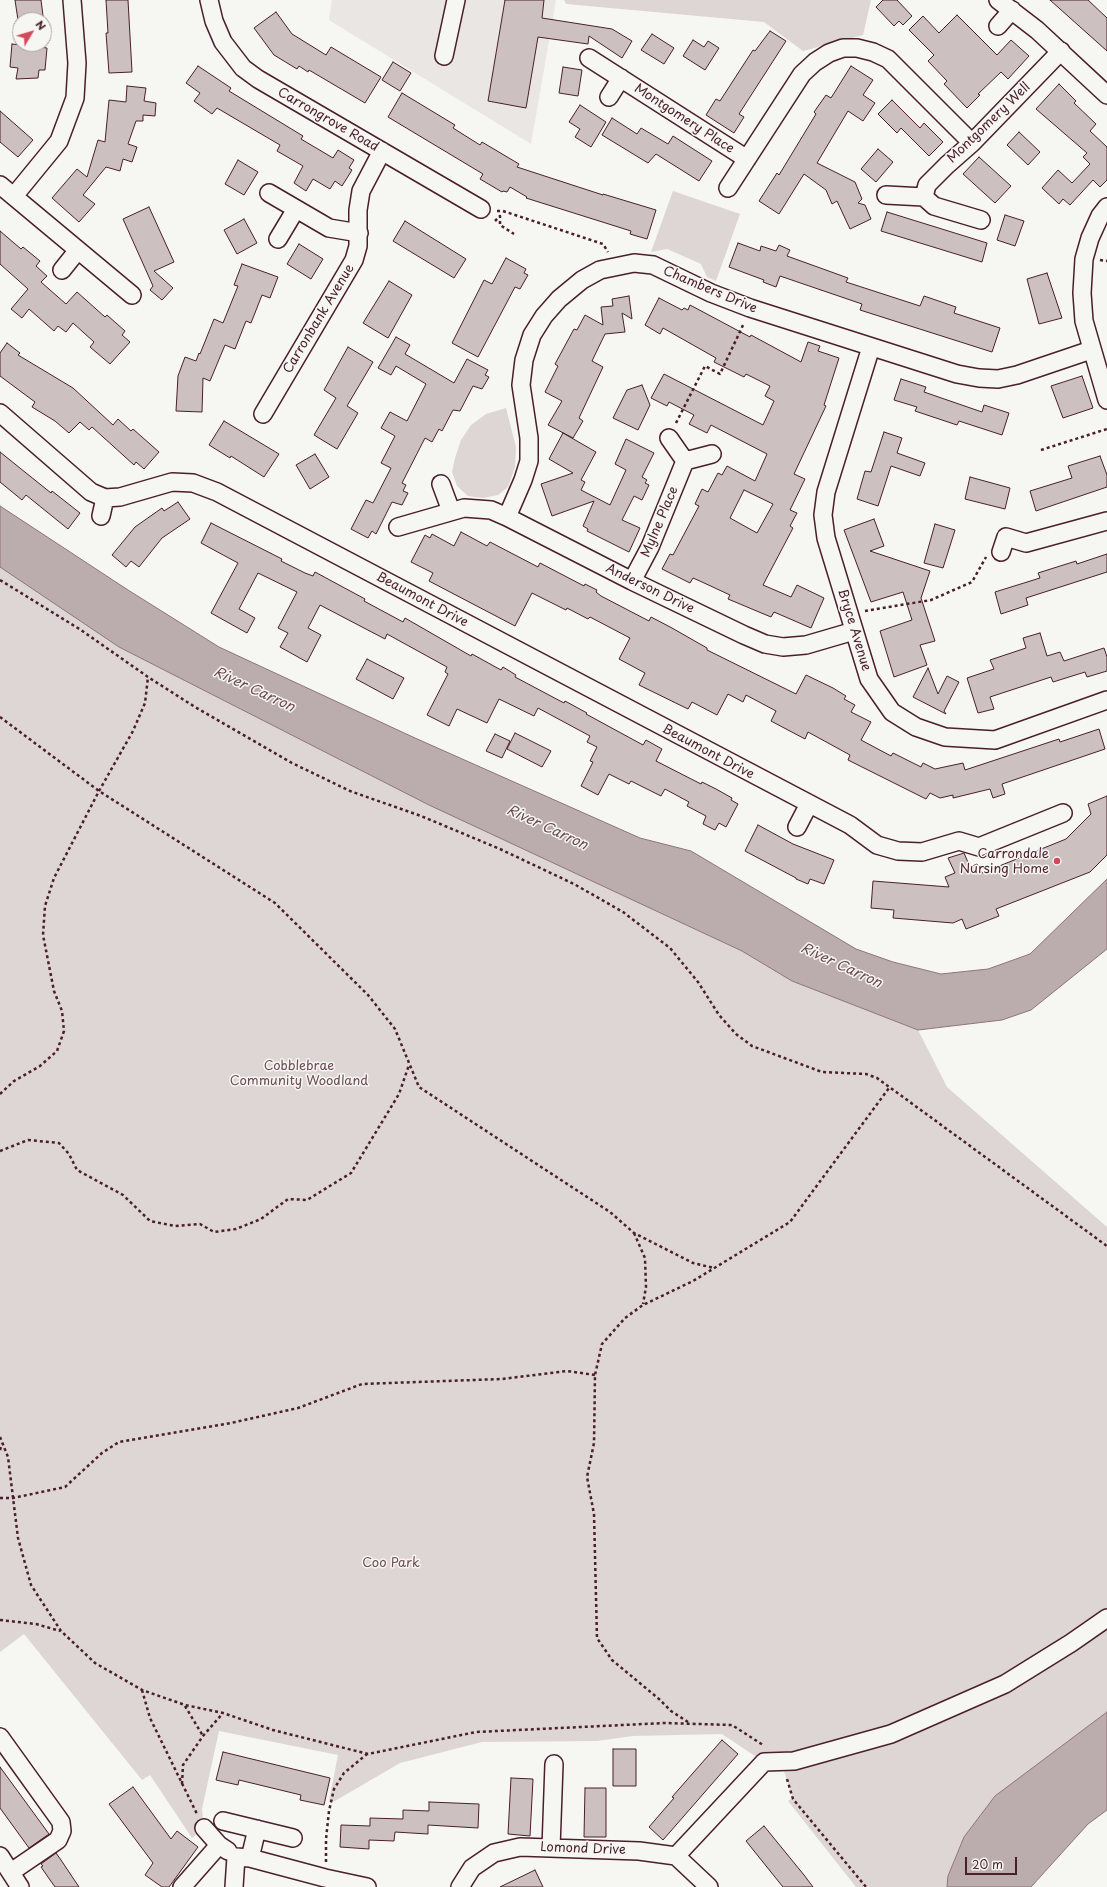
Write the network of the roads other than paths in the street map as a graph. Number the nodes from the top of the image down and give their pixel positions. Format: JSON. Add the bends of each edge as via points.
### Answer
{"nodes":[{"id":1,"x":72,"y":0,"type":"edge"},
{"id":2,"x":209,"y":0,"type":"edge"},
{"id":3,"x":456,"y":0,"type":"edge"},
{"id":4,"x":998,"y":0,"type":"edge"},
{"id":5,"x":1012,"y":10,"type":"junction"},
{"id":6,"x":998,"y":26,"type":"dead end"},
{"id":7,"x":1061,"y":51,"type":"junction"},
{"id":8,"x":444,"y":56,"type":"dead end"},
{"id":9,"x":589,"y":58,"type":"dead end"},
{"id":10,"x":621,"y":78,"type":"junction"},
{"id":11,"x":1107,"y":95,"type":"edge"},
{"id":12,"x":609,"y":97,"type":"dead end"},
{"id":13,"x":972,"y":143,"type":"junction"},
{"id":14,"x":382,"y":151,"type":"junction"},
{"id":15,"x":747,"y":159,"type":"junction"},
{"id":16,"x":0,"y":185,"type":"edge"},
{"id":17,"x":728,"y":188,"type":"dead end"},
{"id":18,"x":270,"y":193,"type":"dead end"},
{"id":19,"x":886,"y":195,"type":"dead end"},
{"id":20,"x":14,"y":196,"type":"junction"},
{"id":21,"x":924,"y":197,"type":"junction"},
{"id":22,"x":1107,"y":207,"type":"edge"},
{"id":23,"x":296,"y":209,"type":"junction"},
{"id":24,"x":481,"y":210,"type":"road end"},
{"id":25,"x":981,"y":220,"type":"dead end"},
{"id":26,"x":358,"y":233,"type":"junction"},
{"id":27,"x":278,"y":239,"type":"dead end"},
{"id":28,"x":78,"y":250,"type":"junction"},
{"id":29,"x":62,"y":270,"type":"dead end"},
{"id":30,"x":132,"y":295,"type":"dead end"},
{"id":31,"x":871,"y":347,"type":"junction"},
{"id":32,"x":1091,"y":350,"type":"junction"},
{"id":33,"x":1107,"y":400,"type":"edge"},
{"id":34,"x":0,"y":413,"type":"edge"},
{"id":35,"x":263,"y":414,"type":"dead end"},
{"id":36,"x":669,"y":438,"type":"road end"},
{"id":37,"x":712,"y":454,"type":"dead end"},
{"id":38,"x":685,"y":461,"type":"junction"},
{"id":39,"x":441,"y":484,"type":"dead end"},
{"id":40,"x":105,"y":498,"type":"junction"},
{"id":41,"x":451,"y":511,"type":"junction"},
{"id":42,"x":101,"y":516,"type":"dead end"},
{"id":43,"x":507,"y":517,"type":"junction"},
{"id":44,"x":1107,"y":521,"type":"edge"},
{"id":45,"x":398,"y":528,"type":"dead end"},
{"id":46,"x":1001,"y":552,"type":"road end"},
{"id":47,"x":632,"y":581,"type":"junction"},
{"id":48,"x":854,"y":631,"type":"junction"},
{"id":49,"x":1107,"y":700,"type":"edge"},
{"id":50,"x":809,"y":804,"type":"junction"},
{"id":51,"x":1063,"y":813,"type":"dead end"},
{"id":52,"x":797,"y":827,"type":"dead end"},
{"id":53,"x":1107,"y":1618,"type":"edge"},
{"id":54,"x":0,"y":1737,"type":"edge"},
{"id":55,"x":554,"y":1764,"type":"dead end"},
{"id":56,"x":223,"y":1821,"type":"dead end"},
{"id":57,"x":204,"y":1828,"type":"road end"},
{"id":58,"x":256,"y":1829,"type":"junction"},
{"id":59,"x":293,"y":1838,"type":"dead end"},
{"id":60,"x":219,"y":1845,"type":"junction"},
{"id":61,"x":551,"y":1848,"type":"junction"},
{"id":62,"x":0,"y":1856,"type":"edge"},
{"id":63,"x":676,"y":1856,"type":"junction"},
{"id":64,"x":243,"y":1857,"type":"junction"},
{"id":65,"x":10,"y":1872,"type":"junction"},
{"id":66,"x":20,"y":1887,"type":"edge"},
{"id":67,"x":182,"y":1887,"type":"edge"},
{"id":68,"x":234,"y":1887,"type":"edge"},
{"id":69,"x":367,"y":1887,"type":"edge"},
{"id":70,"x":460,"y":1887,"type":"edge"},
{"id":71,"x":709,"y":1887,"type":"edge"}],
"edges":[{"from":1,"to":20,"type":"street","via":[[77,63],[75,98],[59,141]]},
{"from":2,"to":14,"type":"street","name":"Carrongrove Road","via":[[223,42],[243,68]]},
{"from":3,"to":8,"type":"street"},
{"from":4,"to":5,"type":"street"},
{"from":5,"to":6,"type":"street"},
{"from":5,"to":7,"type":"street"},
{"from":7,"to":11,"type":"street"},
{"from":7,"to":13,"type":"street","name":"Montgomery Well"},
{"from":9,"to":10,"type":"street","name":"Montgomery Place"},
{"from":10,"to":12,"type":"street","name":"Montgomery Place"},
{"from":10,"to":15,"type":"street","name":"Montgomery Place"},
{"from":13,"to":15,"type":"street","via":[[888,59],[857,48],[843,48],[829,53],[802,74]]},
{"from":13,"to":21,"type":"street","name":"Montgomery Well","via":[[927,185]]},
{"from":14,"to":24,"type":"street","name":"Carrongrove Road"},
{"from":14,"to":26,"type":"street","name":"Carronbank Avenue","via":[[361,190]]},
{"from":15,"to":17,"type":"street"},
{"from":16,"to":20,"type":"street"},
{"from":18,"to":23,"type":"street"},
{"from":19,"to":21,"type":"street"},
{"from":20,"to":28,"type":"street"},
{"from":21,"to":25,"type":"street","via":[[934,206]]},
{"from":22,"to":32,"type":"street","via":[[1090,238],[1084,259],[1084,321]]},
{"from":23,"to":26,"type":"street","via":[[329,228]]},
{"from":23,"to":27,"type":"street"},
{"from":26,"to":35,"type":"street","name":"Carronbank Avenue","via":[[354,260]]},
{"from":28,"to":29,"type":"street"},
{"from":28,"to":30,"type":"street"},
{"from":31,"to":32,"type":"street","name":"Chambers Drive","via":[[957,374],[985,378],[1017,375]]},
{"from":31,"to":43,"type":"street","name":"Chambers Drive","via":[[750,308],[711,293],[653,265],[634,263],[600,270],[582,280],[559,299],[532,335],[524,360],[521,385],[529,438],[529,461]]},
{"from":31,"to":48,"type":"street","name":"Bryce Avenue","via":[[826,492],[823,515],[826,538]]},
{"from":32,"to":33,"type":"street"},
{"from":34,"to":40,"type":"street","via":[[90,492]]},
{"from":36,"to":38,"type":"street"},
{"from":37,"to":38,"type":"street"},
{"from":38,"to":47,"type":"street","name":"Mylne Place","via":[[650,548]]},
{"from":39,"to":41,"type":"street"},
{"from":40,"to":42,"type":"street"},
{"from":40,"to":50,"type":"street","name":"Beaumont Drive","via":[[120,497],[172,482],[193,483],[217,492]]},
{"from":41,"to":43,"type":"street","name":"Anderson Drive","via":[[464,508],[491,510]]},
{"from":41,"to":45,"type":"street","name":"Anderson Drive"},
{"from":43,"to":47,"type":"street","name":"Anderson Drive"},
{"from":44,"to":46,"type":"street","via":[[1026,543],[1006,536]]},
{"from":47,"to":48,"type":"street","name":"Anderson Drive","via":[[765,644],[783,647],[806,646]]},
{"from":48,"to":49,"type":"street","name":"Bryce Avenue","via":[[869,679],[892,712],[916,727],[945,737],[995,740]]},
{"from":50,"to":51,"type":"street","name":"Beaumont Drive","via":[[850,825],[877,845],[922,852],[959,840],[979,847]]},
{"from":50,"to":52,"type":"street"},
{"from":53,"to":63,"type":"street","via":[[1005,1684],[891,1734],[794,1761],[764,1762]]},
{"from":54,"to":65,"type":"street","via":[[61,1822],[62,1831],[58,1840]]},
{"from":55,"to":61,"type":"street"},
{"from":56,"to":58,"type":"street"},
{"from":57,"to":60,"type":"street"},
{"from":58,"to":59,"type":"street"},
{"from":58,"to":64,"type":"street"},
{"from":60,"to":64,"type":"street"},
{"from":60,"to":67,"type":"street"},
{"from":61,"to":63,"type":"street","name":"Lomond Drive","via":[[639,1851]]},
{"from":61,"to":70,"type":"street","name":"Lomond Drive","via":[[520,1847],[494,1853],[472,1868]]},
{"from":62,"to":65,"type":"street"},
{"from":63,"to":71,"type":"street"},
{"from":64,"to":68,"type":"street"},
{"from":64,"to":69,"type":"street"},
{"from":65,"to":66,"type":"street"}]}
